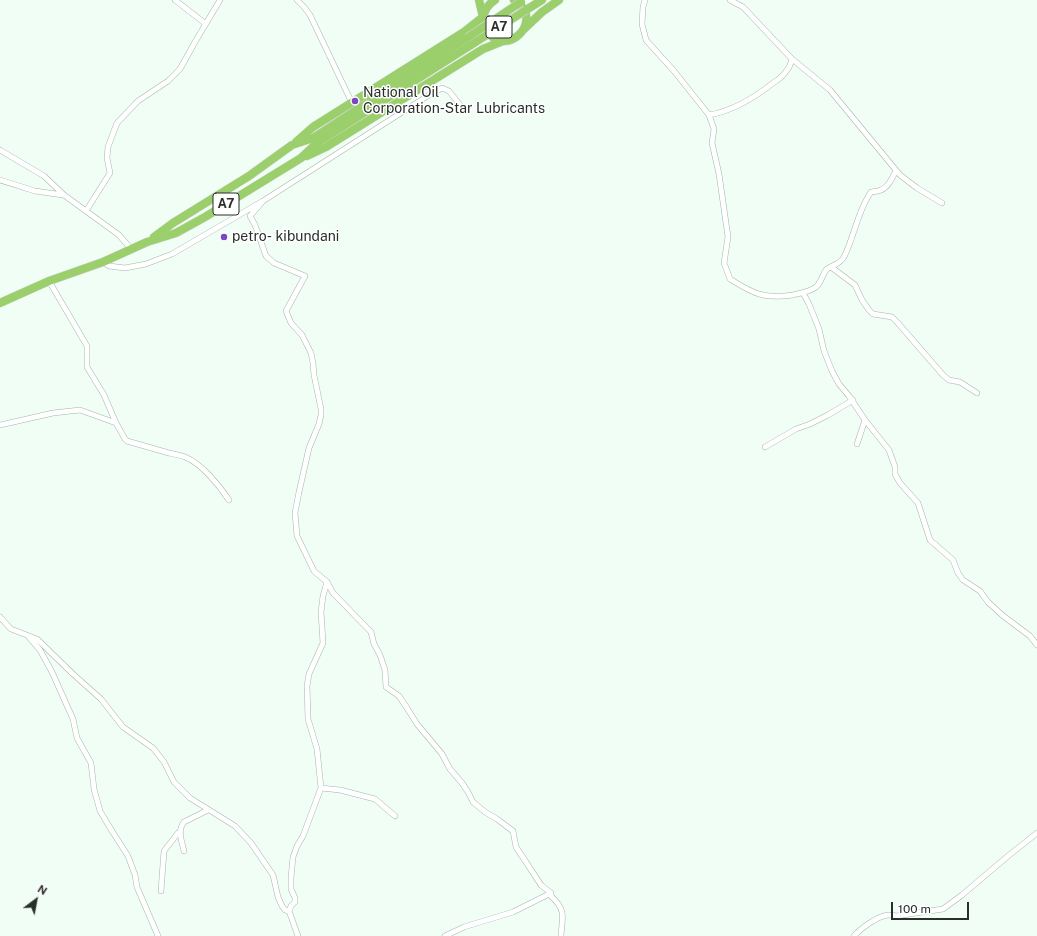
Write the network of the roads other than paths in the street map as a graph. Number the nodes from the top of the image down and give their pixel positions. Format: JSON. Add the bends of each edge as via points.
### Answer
{"nodes":[{"id":1,"x":175,"y":0,"type":"edge"},
{"id":2,"x":220,"y":0,"type":"edge"},
{"id":3,"x":297,"y":0,"type":"edge"},
{"id":4,"x":479,"y":0,"type":"edge"},
{"id":5,"x":495,"y":0,"type":"edge"},
{"id":6,"x":514,"y":0,"type":"edge"},
{"id":7,"x":525,"y":0,"type":"edge"},
{"id":8,"x":542,"y":0,"type":"edge"},
{"id":9,"x":559,"y":0,"type":"edge"},
{"id":10,"x":645,"y":0,"type":"edge"},
{"id":11,"x":730,"y":0,"type":"edge"},
{"id":12,"x":483,"y":17,"type":"junction"},
{"id":13,"x":206,"y":24,"type":"junction"},
{"id":14,"x":524,"y":29,"type":"junction"},
{"id":15,"x":503,"y":41,"type":"junction"},
{"id":16,"x":792,"y":59,"type":"junction"},
{"id":17,"x":352,"y":102,"type":"junction"},
{"id":18,"x":461,"y":106,"type":"dead end"},
{"id":19,"x":709,"y":116,"type":"junction"},
{"id":20,"x":315,"y":141,"type":"junction"},
{"id":21,"x":292,"y":145,"type":"junction"},
{"id":22,"x":0,"y":150,"type":"edge"},
{"id":23,"x":301,"y":158,"type":"junction"},
{"id":24,"x":896,"y":171,"type":"junction"},
{"id":25,"x":0,"y":180,"type":"edge"},
{"id":26,"x":64,"y":195,"type":"junction"},
{"id":27,"x":264,"y":201,"type":"junction"},
{"id":28,"x":942,"y":203,"type":"dead end"},
{"id":29,"x":86,"y":211,"type":"junction"},
{"id":30,"x":147,"y":242,"type":"junction"},
{"id":31,"x":131,"y":249,"type":"junction"},
{"id":32,"x":103,"y":262,"type":"junction"},
{"id":33,"x":831,"y":267,"type":"junction"},
{"id":34,"x":49,"y":281,"type":"junction"},
{"id":35,"x":803,"y":293,"type":"junction"},
{"id":36,"x":0,"y":303,"type":"edge"},
{"id":37,"x":977,"y":393,"type":"dead end"},
{"id":38,"x":853,"y":400,"type":"junction"},
{"id":39,"x":865,"y":420,"type":"junction"},
{"id":40,"x":116,"y":423,"type":"junction"},
{"id":41,"x":0,"y":426,"type":"edge"},
{"id":42,"x":857,"y":444,"type":"dead end"},
{"id":43,"x":765,"y":447,"type":"dead end"},
{"id":44,"x":229,"y":500,"type":"dead end"},
{"id":45,"x":326,"y":582,"type":"junction"},
{"id":46,"x":0,"y":616,"type":"edge"},
{"id":47,"x":27,"y":635,"type":"junction"},
{"id":48,"x":1037,"y":645,"type":"edge"},
{"id":49,"x":321,"y":788,"type":"junction"},
{"id":50,"x":208,"y":810,"type":"junction"},
{"id":51,"x":395,"y":816,"type":"dead end"},
{"id":52,"x":180,"y":833,"type":"junction"},
{"id":53,"x":1037,"y":833,"type":"edge"},
{"id":54,"x":184,"y":852,"type":"dead end"},
{"id":55,"x":161,"y":891,"type":"dead end"},
{"id":56,"x":551,"y":893,"type":"junction"},
{"id":57,"x":289,"y":911,"type":"junction"},
{"id":58,"x":158,"y":936,"type":"edge"},
{"id":59,"x":298,"y":936,"type":"edge"},
{"id":60,"x":445,"y":936,"type":"edge"},
{"id":61,"x":561,"y":936,"type":"edge"},
{"id":62,"x":854,"y":936,"type":"edge"}],
"edges":[{"from":1,"to":13,"type":"street"},
{"from":2,"to":13,"type":"street"},
{"from":3,"to":17,"type":"street","via":[[310,15]]},
{"from":4,"to":12,"type":"highway"},
{"from":5,"to":12,"type":"highway","via":[[488,6]]},
{"from":6,"to":14,"type":"highway","via":[[526,13]]},
{"from":7,"to":20,"type":"highway","number":"A7","bridge":true},
{"from":8,"to":20,"type":"highway","number":"A7","bridge":true},
{"from":9,"to":14,"type":"highway"},
{"from":10,"to":19,"type":"street","via":[[642,24],[646,40]]},
{"from":11,"to":16,"type":"street","via":[[743,7]]},
{"from":12,"to":15,"type":"highway","via":[[488,33]]},
{"from":12,"to":17,"type":"highway","via":[[464,32]]},
{"from":13,"to":29,"type":"street","via":[[180,69],[168,82],[138,101],[118,124],[108,146],[110,173]]},
{"from":14,"to":15,"type":"highway","via":[[515,38]]},
{"from":15,"to":23,"type":"highway","via":[[483,49],[326,147]]},
{"from":16,"to":19,"type":"street","via":[[787,70],[757,96],[720,114]]},
{"from":16,"to":24,"type":"street","via":[[830,90]]},
{"from":17,"to":21,"type":"highway","via":[[313,127]]},
{"from":18,"to":27,"type":"street","via":[[449,91],[442,88],[429,94]]},
{"from":19,"to":35,"type":"street","via":[[714,129],[712,143],[728,237],[724,263],[730,279],[764,296]]},
{"from":20,"to":21,"type":"highway","number":"A7"},
{"from":20,"to":23,"type":"highway","number":"A7"},
{"from":21,"to":30,"type":"highway","number":"A7"},
{"from":22,"to":26,"type":"street","via":[[44,176]]},
{"from":23,"to":30,"type":"highway","number":"A7","via":[[205,217],[176,232]]},
{"from":24,"to":28,"type":"street"},
{"from":24,"to":33,"type":"street","via":[[885,188],[871,192],[857,220],[851,243],[843,259]]},
{"from":25,"to":26,"type":"street","via":[[34,191]]},
{"from":26,"to":29,"type":"street"},
{"from":27,"to":32,"type":"street","via":[[172,254],[146,264],[125,268],[108,266]]},
{"from":27,"to":45,"type":"street","via":[[250,216],[266,256],[274,263],[306,276],[286,311],[311,353],[321,415],[308,448],[295,513],[297,536],[314,570]]},
{"from":29,"to":31,"type":"street","via":[[119,235]]},
{"from":30,"to":31,"type":"highway","number":"A7"},
{"from":31,"to":32,"type":"highway","number":"A7"},
{"from":32,"to":34,"type":"highway","number":"A7"},
{"from":33,"to":35,"type":"street","via":[[826,270],[819,284]]},
{"from":33,"to":37,"type":"street","via":[[855,286],[868,310],[873,314],[892,317],[943,375]]},
{"from":34,"to":36,"type":"highway","number":"A7"},
{"from":34,"to":40,"type":"street","via":[[87,346],[87,367],[104,395]]},
{"from":35,"to":38,"type":"street","via":[[819,329],[832,371]]},
{"from":38,"to":39,"type":"street"},
{"from":38,"to":43,"type":"street","via":[[828,416],[796,428]]},
{"from":39,"to":42,"type":"street"},
{"from":39,"to":48,"type":"street","via":[[889,450],[900,483],[918,503],[930,540],[953,560],[963,580],[980,591],[988,602],[1030,636]]},
{"from":40,"to":41,"type":"street","via":[[80,410],[53,413]]},
{"from":40,"to":44,"type":"street","via":[[127,441],[188,458],[203,469]]},
{"from":45,"to":49,"type":"street","via":[[321,612],[323,643],[309,674],[307,686],[308,719],[317,749]]},
{"from":45,"to":56,"type":"street","via":[[333,593],[371,632],[385,670],[386,687],[399,696],[417,724],[442,754],[473,802],[512,831],[516,847],[541,885]]},
{"from":46,"to":47,"type":"street","via":[[11,629]]},
{"from":47,"to":50,"type":"street","via":[[37,639],[101,699],[122,727],[153,748],[164,762],[174,782],[190,798]]},
{"from":47,"to":58,"type":"street","via":[[40,650],[73,718],[77,738],[91,763],[100,811],[128,856],[137,887]]},
{"from":49,"to":51,"type":"street","via":[[375,799]]},
{"from":49,"to":57,"type":"street","via":[[293,857],[291,889],[296,898]]},
{"from":50,"to":52,"type":"street","via":[[184,822]]},
{"from":50,"to":57,"type":"street","via":[[234,826],[251,843],[273,875],[282,906]]},
{"from":52,"to":54,"type":"street"},
{"from":52,"to":55,"type":"street","via":[[164,851]]},
{"from":53,"to":62,"type":"street","via":[[943,909],[888,915],[869,923]]},
{"from":56,"to":60,"type":"street","via":[[513,912]]},
{"from":56,"to":61,"type":"street","via":[[563,915]]},
{"from":57,"to":59,"type":"street"}]}
